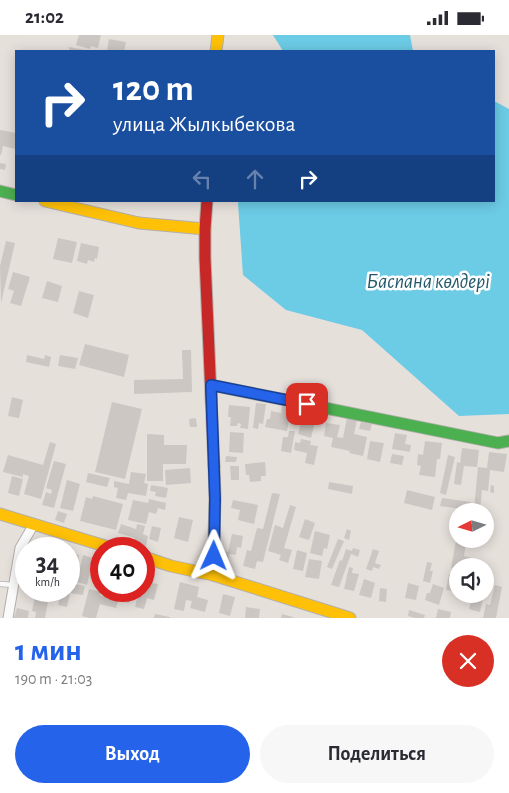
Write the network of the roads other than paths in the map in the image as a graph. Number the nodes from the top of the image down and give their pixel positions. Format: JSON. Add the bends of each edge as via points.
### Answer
{"nodes":[{"id":1,"x":218,"y":35,"type":"edge"},
{"id":2,"x":216,"y":50,"type":"edge"},
{"id":3,"x":0,"y":191,"type":"edge"},
{"id":4,"x":15,"y":195,"type":"edge"},
{"id":5,"x":49,"y":202,"type":"edge"},
{"id":6,"x":207,"y":202,"type":"edge"},
{"id":7,"x":205,"y":229,"type":"junction"},
{"id":8,"x":211,"y":385,"type":"junction"},
{"id":9,"x":509,"y":441,"type":"edge"},
{"id":10,"x":0,"y":514,"type":"edge"},
{"id":11,"x":34,"y":524,"type":"junction"},
{"id":12,"x":90,"y":541,"type":"edge"},
{"id":13,"x":155,"y":561,"type":"edge"},
{"id":14,"x":213,"y":575,"type":"junction"},
{"id":15,"x":0,"y":584,"type":"edge"},
{"id":16,"x":14,"y":585,"type":"junction"},
{"id":17,"x":8,"y":618,"type":"edge"},
{"id":18,"x":350,"y":618,"type":"edge"}],
"edges":[{"from":1,"to":2,"type":"street"},
{"from":3,"to":4,"type":"street"},
{"from":5,"to":7,"type":"street","via":[[139,223]]},
{"from":6,"to":7,"type":"street"},
{"from":7,"to":8,"type":"street"},
{"from":8,"to":9,"type":"street","via":[[498,443]]},
{"from":8,"to":14,"type":"street","via":[[215,499]]},
{"from":10,"to":11,"type":"street"},
{"from":11,"to":12,"type":"street"},
{"from":11,"to":16,"type":"street","via":[[20,548]]},
{"from":13,"to":14,"type":"street"},
{"from":14,"to":18,"type":"street"},
{"from":15,"to":16,"type":"lane"},
{"from":16,"to":17,"type":"street"}]}
